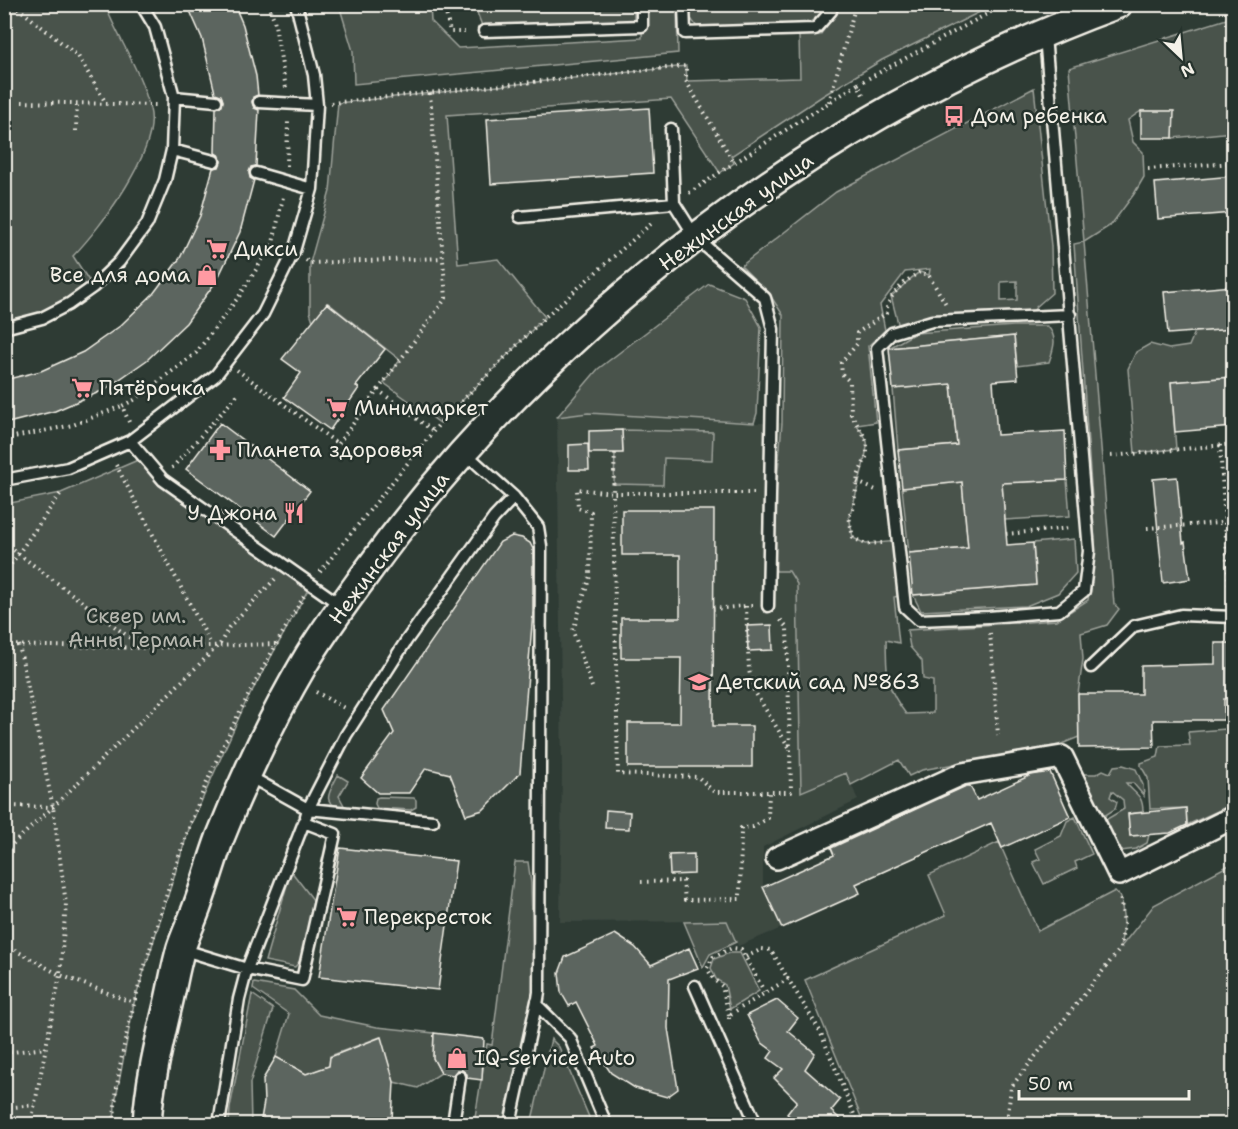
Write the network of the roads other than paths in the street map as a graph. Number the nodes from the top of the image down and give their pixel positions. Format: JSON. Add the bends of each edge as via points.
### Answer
{"nodes":[{"id":1,"x":141,"y":4,"type":"edge"},
{"id":2,"x":296,"y":4,"type":"edge"},
{"id":3,"x":642,"y":4,"type":"edge"},
{"id":4,"x":684,"y":4,"type":"edge"},
{"id":5,"x":831,"y":4,"type":"edge"},
{"id":6,"x":1118,"y":4,"type":"edge"},
{"id":7,"x":484,"y":31,"type":"road end"},
{"id":8,"x":1045,"y":33,"type":"junction"},
{"id":9,"x":174,"y":101,"type":"junction"},
{"id":10,"x":216,"y":101,"type":"dead end"},
{"id":11,"x":259,"y":102,"type":"dead end"},
{"id":12,"x":317,"y":105,"type":"junction"},
{"id":13,"x":671,"y":129,"type":"dead end"},
{"id":14,"x":172,"y":150,"type":"junction"},
{"id":15,"x":214,"y":161,"type":"dead end"},
{"id":16,"x":256,"y":172,"type":"dead end"},
{"id":17,"x":312,"y":189,"type":"junction"},
{"id":18,"x":674,"y":203,"type":"junction"},
{"id":19,"x":520,"y":217,"type":"dead end"},
{"id":20,"x":696,"y":238,"type":"junction"},
{"id":21,"x":1070,"y":315,"type":"junction"},
{"id":22,"x":4,"y":328,"type":"edge"},
{"id":23,"x":130,"y":441,"type":"junction"},
{"id":24,"x":464,"y":452,"type":"junction"},
{"id":25,"x":4,"y":480,"type":"edge"},
{"id":26,"x":514,"y":497,"type":"junction"},
{"id":27,"x":768,"y":606,"type":"road end"},
{"id":28,"x":342,"y":607,"type":"junction"},
{"id":29,"x":1233,"y":617,"type":"edge"},
{"id":30,"x":1091,"y":667,"type":"dead end"},
{"id":31,"x":246,"y":775,"type":"junction"},
{"id":32,"x":308,"y":809,"type":"junction"},
{"id":33,"x":1233,"y":817,"type":"edge"},
{"id":34,"x":433,"y":821,"type":"dead end"},
{"id":35,"x":304,"y":822,"type":"junction"},
{"id":36,"x":777,"y":858,"type":"dead end"},
{"id":37,"x":181,"y":949,"type":"junction"},
{"id":38,"x":247,"y":969,"type":"junction"},
{"id":39,"x":695,"y":986,"type":"dead end"},
{"id":40,"x":539,"y":992,"type":"junction"},
{"id":41,"x":460,"y":1077,"type":"dead end"},
{"id":42,"x":147,"y":1125,"type":"edge"},
{"id":43,"x":219,"y":1125,"type":"edge"},
{"id":44,"x":453,"y":1125,"type":"edge"},
{"id":45,"x":510,"y":1125,"type":"edge"},
{"id":46,"x":606,"y":1125,"type":"edge"},
{"id":47,"x":756,"y":1125,"type":"edge"}],
"edges":[{"from":1,"to":9,"type":"lane","via":[[155,27]]},
{"from":2,"to":12,"type":"lane","via":[[314,75]]},
{"from":3,"to":7,"type":"lane","via":[[642,26]]},
{"from":4,"to":5,"type":"lane","via":[[685,33],[815,29],[831,11]]},
{"from":6,"to":8,"type":"street","name":"Нежинская улица"},
{"from":8,"to":20,"type":"street","name":"Нежинская улица","via":[[935,84],[806,160]]},
{"from":8,"to":21,"type":"lane"},
{"from":9,"to":10,"type":"lane"},
{"from":9,"to":14,"type":"lane"},
{"from":11,"to":12,"type":"lane"},
{"from":12,"to":17,"type":"lane"},
{"from":13,"to":18,"type":"lane"},
{"from":14,"to":15,"type":"lane"},
{"from":14,"to":22,"type":"lane","via":[[147,224],[119,262],[69,304],[42,318]]},
{"from":16,"to":17,"type":"lane"},
{"from":17,"to":23,"type":"lane","via":[[294,251],[263,314],[216,375]]},
{"from":18,"to":19,"type":"lane"},
{"from":18,"to":20,"type":"lane"},
{"from":20,"to":24,"type":"street","name":"Нежинская улица","via":[[584,330]]},
{"from":20,"to":27,"type":"lane","via":[[765,298],[773,329]]},
{"from":21,"to":21,"type":"lane","via":[[1089,550],[1084,591],[1059,611],[919,620],[905,607],[877,348],[892,333],[932,321]]},
{"from":23,"to":25,"type":"lane","via":[[68,468]]},
{"from":23,"to":28,"type":"lane","via":[[163,480]]},
{"from":24,"to":26,"type":"lane"},
{"from":24,"to":28,"type":"street","name":"Нежинская улица","via":[[406,518]]},
{"from":26,"to":32,"type":"lane","via":[[406,641],[346,735]]},
{"from":26,"to":40,"type":"lane","via":[[538,527],[541,546]]},
{"from":28,"to":31,"type":"street","name":"Нежинская улица","via":[[295,679]]},
{"from":29,"to":30,"type":"lane","via":[[1181,615],[1134,626]]},
{"from":31,"to":32,"type":"lane"},
{"from":31,"to":37,"type":"street","name":"Нежинская улица"},
{"from":32,"to":34,"type":"lane"},
{"from":32,"to":35,"type":"lane"},
{"from":33,"to":36,"type":"street","via":[[1119,874],[1062,757],[962,774]]},
{"from":35,"to":38,"type":"lane"},
{"from":35,"to":38,"type":"lane","via":[[335,834],[302,980]]},
{"from":37,"to":38,"type":"lane"},
{"from":37,"to":42,"type":"street","name":"Нежинская улица","via":[[162,1030]]},
{"from":38,"to":43,"type":"lane"},
{"from":39,"to":47,"type":"lane"},
{"from":40,"to":45,"type":"lane"},
{"from":40,"to":46,"type":"lane","via":[[537,1005],[570,1038]]},
{"from":41,"to":44,"type":"lane"}]}
